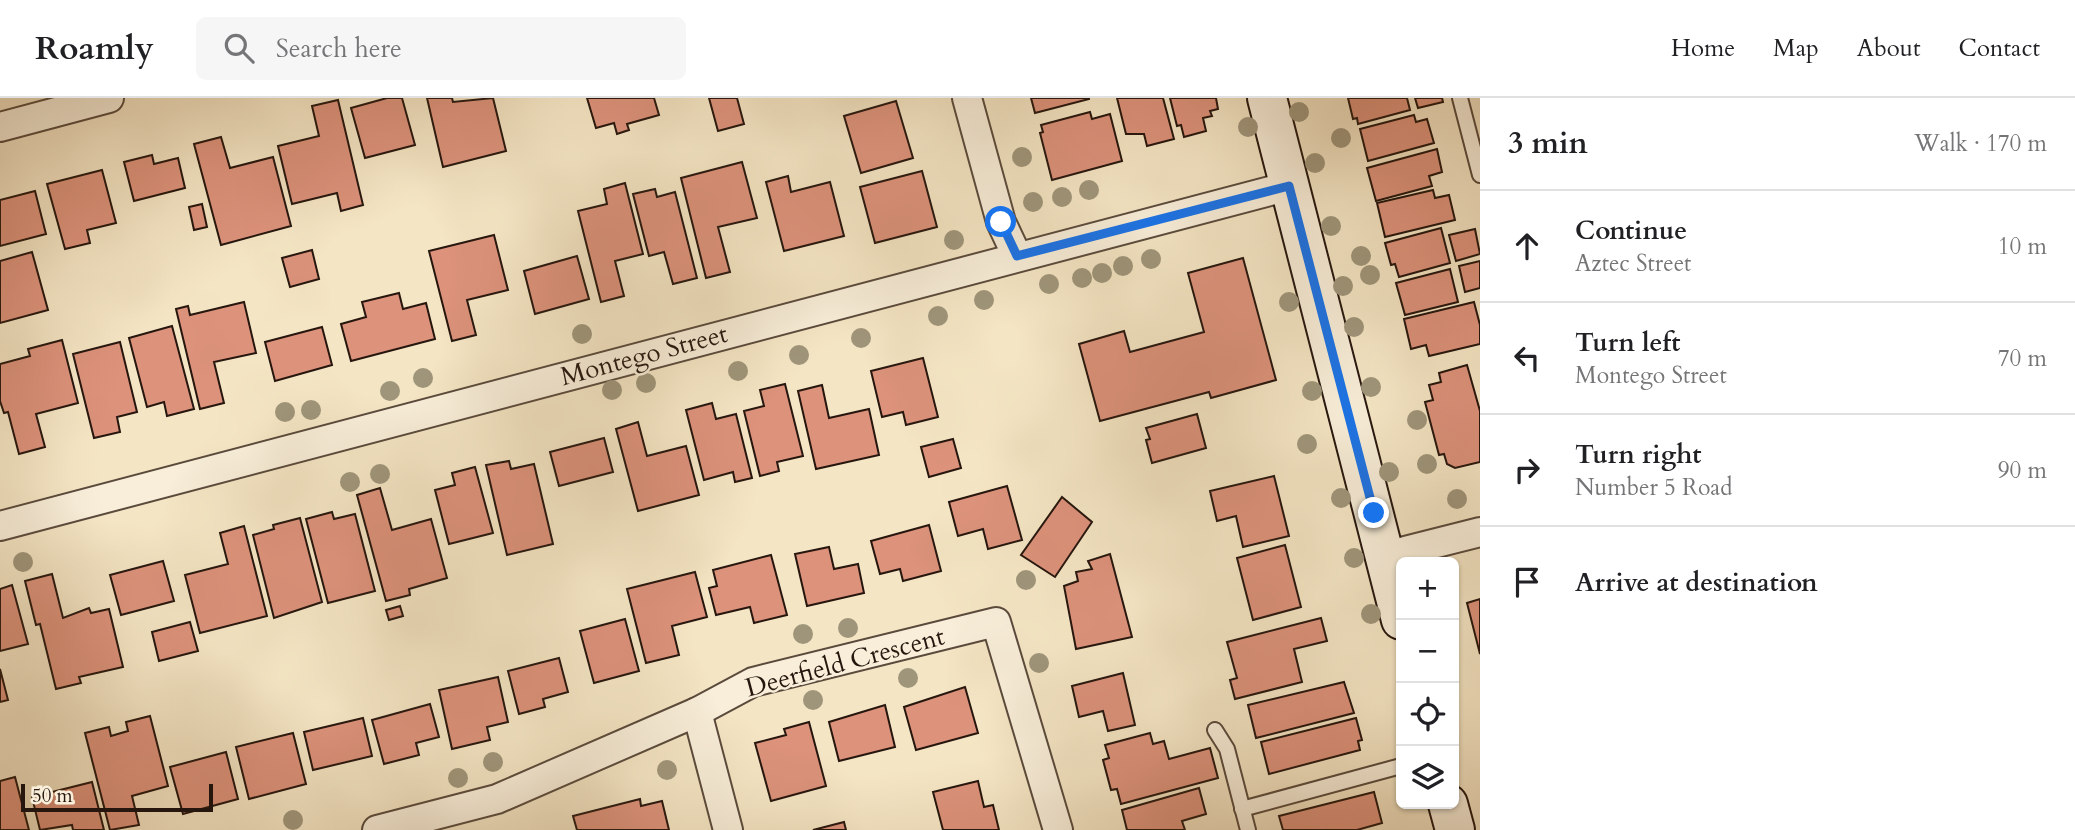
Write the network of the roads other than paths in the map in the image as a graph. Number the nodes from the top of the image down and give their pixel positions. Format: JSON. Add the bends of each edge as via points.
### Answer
{"nodes":[{"id":1,"x":109,"y":98,"type":"edge"},
{"id":2,"x":967,"y":98,"type":"edge"},
{"id":3,"x":1267,"y":98,"type":"edge"},
{"id":4,"x":1460,"y":98,"type":"edge"},
{"id":5,"x":0,"y":127,"type":"edge"},
{"id":6,"x":1480,"y":175,"type":"edge"},
{"id":7,"x":1289,"y":186,"type":"junction"},
{"id":8,"x":1017,"y":256,"type":"junction"},
{"id":9,"x":0,"y":526,"type":"edge"},
{"id":10,"x":1480,"y":532,"type":"edge"},
{"id":11,"x":1385,"y":556,"type":"junction"},
{"id":12,"x":1396,"y":600,"type":"edge"},
{"id":13,"x":696,"y":712,"type":"junction"},
{"id":14,"x":1215,"y":730,"type":"dead end"},
{"id":15,"x":1396,"y":767,"type":"edge"},
{"id":16,"x":1449,"y":809,"type":"edge"},
{"id":17,"x":1242,"y":810,"type":"junction"},
{"id":18,"x":377,"y":830,"type":"edge"},
{"id":19,"x":728,"y":830,"type":"edge"},
{"id":20,"x":1058,"y":830,"type":"edge"},
{"id":21,"x":1248,"y":830,"type":"edge"},
{"id":22,"x":1455,"y":830,"type":"edge"}],
"edges":[{"from":1,"to":5,"type":"street"},
{"from":2,"to":8,"type":"street","via":[[1001,222]]},
{"from":3,"to":7,"type":"main road"},
{"from":4,"to":6,"type":"lane"},
{"from":7,"to":8,"type":"street","name":"Montego Street"},
{"from":7,"to":11,"type":"main road"},
{"from":8,"to":9,"type":"street","name":"Montego Street"},
{"from":10,"to":11,"type":"street"},
{"from":11,"to":12,"type":"main road"},
{"from":13,"to":18,"type":"street","name":"Deerfield Crescent","via":[[497,799]]},
{"from":13,"to":19,"type":"street"},
{"from":13,"to":20,"type":"street","name":"Deerfield Crescent","via":[[753,682],[996,622]]},
{"from":14,"to":17,"type":"lane","via":[[1227,749]]},
{"from":15,"to":17,"type":"lane"},
{"from":16,"to":22,"type":"main road"},
{"from":17,"to":21,"type":"lane"}]}
